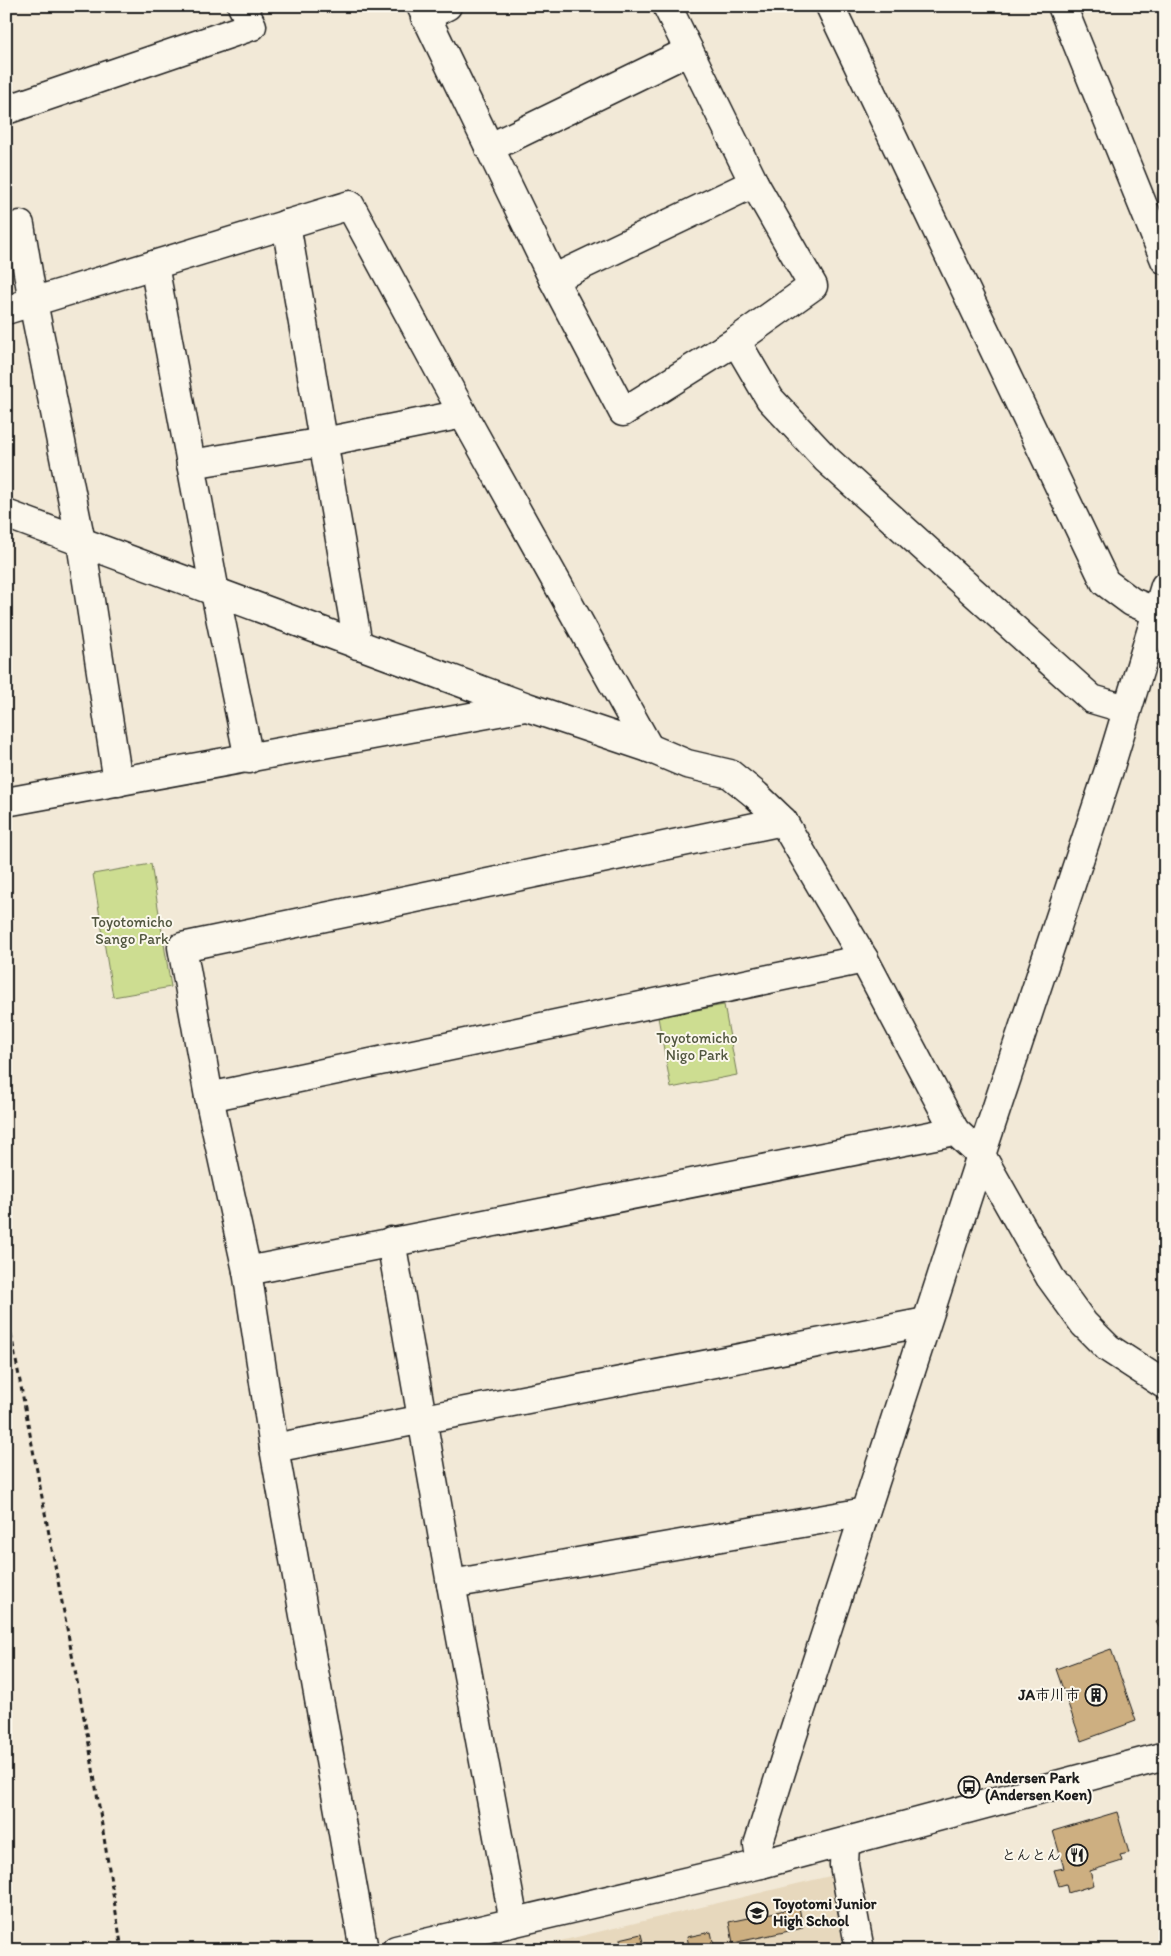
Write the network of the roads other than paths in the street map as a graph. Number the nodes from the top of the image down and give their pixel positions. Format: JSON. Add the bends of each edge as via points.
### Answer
{"nodes":[{"id":1,"x":242,"y":6,"type":"edge"},
{"id":2,"x":667,"y":6,"type":"edge"},
{"id":3,"x":830,"y":6,"type":"edge"},
{"id":4,"x":1062,"y":6,"type":"edge"},
{"id":5,"x":431,"y":10,"type":"edge"},
{"id":6,"x":689,"y":51,"type":"junction"},
{"id":7,"x":6,"y":110,"type":"edge"},
{"id":8,"x":489,"y":148,"type":"junction"},
{"id":9,"x":754,"y":183,"type":"junction"},
{"id":10,"x":286,"y":224,"type":"junction"},
{"id":11,"x":20,"y":225,"type":"dead end"},
{"id":12,"x":1165,"y":260,"type":"edge"},
{"id":13,"x":154,"y":265,"type":"junction"},
{"id":14,"x":553,"y":279,"type":"junction"},
{"id":15,"x":33,"y":302,"type":"junction"},
{"id":16,"x":6,"y":310,"type":"edge"},
{"id":17,"x":736,"y":341,"type":"junction"},
{"id":18,"x":463,"y":414,"type":"junction"},
{"id":19,"x":324,"y":442,"type":"junction"},
{"id":20,"x":191,"y":464,"type":"junction"},
{"id":21,"x":6,"y":514,"type":"edge"},
{"id":22,"x":81,"y":542,"type":"junction"},
{"id":23,"x":1165,"y":586,"type":"edge"},
{"id":24,"x":215,"y":592,"type":"junction"},
{"id":25,"x":1157,"y":612,"type":"junction"},
{"id":26,"x":358,"y":645,"type":"junction"},
{"id":27,"x":527,"y":707,"type":"junction"},
{"id":28,"x":1126,"y":709,"type":"junction"},
{"id":29,"x":649,"y":748,"type":"junction"},
{"id":30,"x":249,"y":759,"type":"junction"},
{"id":31,"x":118,"y":782,"type":"junction"},
{"id":32,"x":6,"y":802,"type":"edge"},
{"id":33,"x":783,"y":821,"type":"junction"},
{"id":34,"x":864,"y":959,"type":"junction"},
{"id":35,"x":209,"y":1097,"type":"junction"},
{"id":36,"x":955,"y":1131,"type":"junction"},
{"id":37,"x":981,"y":1155,"type":"junction"},
{"id":38,"x":391,"y":1241,"type":"junction"},
{"id":39,"x":247,"y":1270,"type":"junction"},
{"id":40,"x":926,"y":1322,"type":"junction"},
{"id":41,"x":1165,"y":1385,"type":"edge"},
{"id":42,"x":422,"y":1419,"type":"junction"},
{"id":43,"x":274,"y":1448,"type":"junction"},
{"id":44,"x":865,"y":1512,"type":"junction"},
{"id":45,"x":452,"y":1584,"type":"junction"},
{"id":46,"x":1165,"y":1756,"type":"edge"},
{"id":47,"x":844,"y":1843,"type":"junction"},
{"id":48,"x":761,"y":1864,"type":"junction"},
{"id":49,"x":514,"y":1922,"type":"junction"},
{"id":50,"x":364,"y":1950,"type":"edge"},
{"id":51,"x":396,"y":1950,"type":"edge"},
{"id":52,"x":860,"y":1950,"type":"edge"}],
"edges":[{"from":1,"to":7,"type":"street","via":[[252,26]]},
{"from":2,"to":6,"type":"street"},
{"from":3,"to":25,"type":"street","via":[[1105,582],[1132,602]]},
{"from":4,"to":12,"type":"street"},
{"from":5,"to":8,"type":"street"},
{"from":6,"to":8,"type":"street"},
{"from":6,"to":9,"type":"street"},
{"from":8,"to":14,"type":"street"},
{"from":9,"to":14,"type":"street"},
{"from":9,"to":17,"type":"street","via":[[813,286]]},
{"from":10,"to":13,"type":"street"},
{"from":10,"to":18,"type":"street","via":[[350,205]]},
{"from":10,"to":19,"type":"street"},
{"from":11,"to":15,"type":"street"},
{"from":13,"to":15,"type":"street"},
{"from":13,"to":20,"type":"street"},
{"from":14,"to":17,"type":"street","via":[[622,412]]},
{"from":15,"to":16,"type":"street"},
{"from":15,"to":22,"type":"street"},
{"from":17,"to":28,"type":"street","via":[[770,399],[826,459],[1092,699]]},
{"from":18,"to":19,"type":"street"},
{"from":18,"to":29,"type":"street"},
{"from":19,"to":20,"type":"street"},
{"from":19,"to":26,"type":"street"},
{"from":20,"to":24,"type":"street"},
{"from":21,"to":22,"type":"street"},
{"from":22,"to":24,"type":"street"},
{"from":22,"to":31,"type":"street"},
{"from":23,"to":25,"type":"street"},
{"from":24,"to":26,"type":"street"},
{"from":24,"to":30,"type":"street"},
{"from":25,"to":28,"type":"street"},
{"from":26,"to":27,"type":"street"},
{"from":27,"to":29,"type":"street"},
{"from":27,"to":30,"type":"street"},
{"from":28,"to":37,"type":"street"},
{"from":29,"to":33,"type":"street","via":[[687,764],[730,774]]},
{"from":30,"to":31,"type":"street"},
{"from":31,"to":32,"type":"street"},
{"from":33,"to":34,"type":"street"},
{"from":33,"to":35,"type":"street","via":[[182,947]]},
{"from":34,"to":35,"type":"street"},
{"from":34,"to":36,"type":"street"},
{"from":35,"to":39,"type":"street"},
{"from":36,"to":37,"type":"street"},
{"from":36,"to":38,"type":"street"},
{"from":37,"to":40,"type":"street"},
{"from":37,"to":41,"type":"street","via":[[1050,1277],[1084,1324],[1108,1348]]},
{"from":38,"to":39,"type":"street"},
{"from":38,"to":42,"type":"street"},
{"from":39,"to":43,"type":"street"},
{"from":40,"to":42,"type":"street"},
{"from":40,"to":44,"type":"street"},
{"from":42,"to":43,"type":"street"},
{"from":42,"to":45,"type":"street"},
{"from":43,"to":50,"type":"street"},
{"from":44,"to":45,"type":"street"},
{"from":44,"to":48,"type":"street","via":[[758,1845]]},
{"from":45,"to":49,"type":"street"},
{"from":46,"to":47,"type":"street"},
{"from":47,"to":48,"type":"street"},
{"from":47,"to":52,"type":"street","via":[[844,1865]]},
{"from":48,"to":49,"type":"street"},
{"from":49,"to":51,"type":"street"}]}
